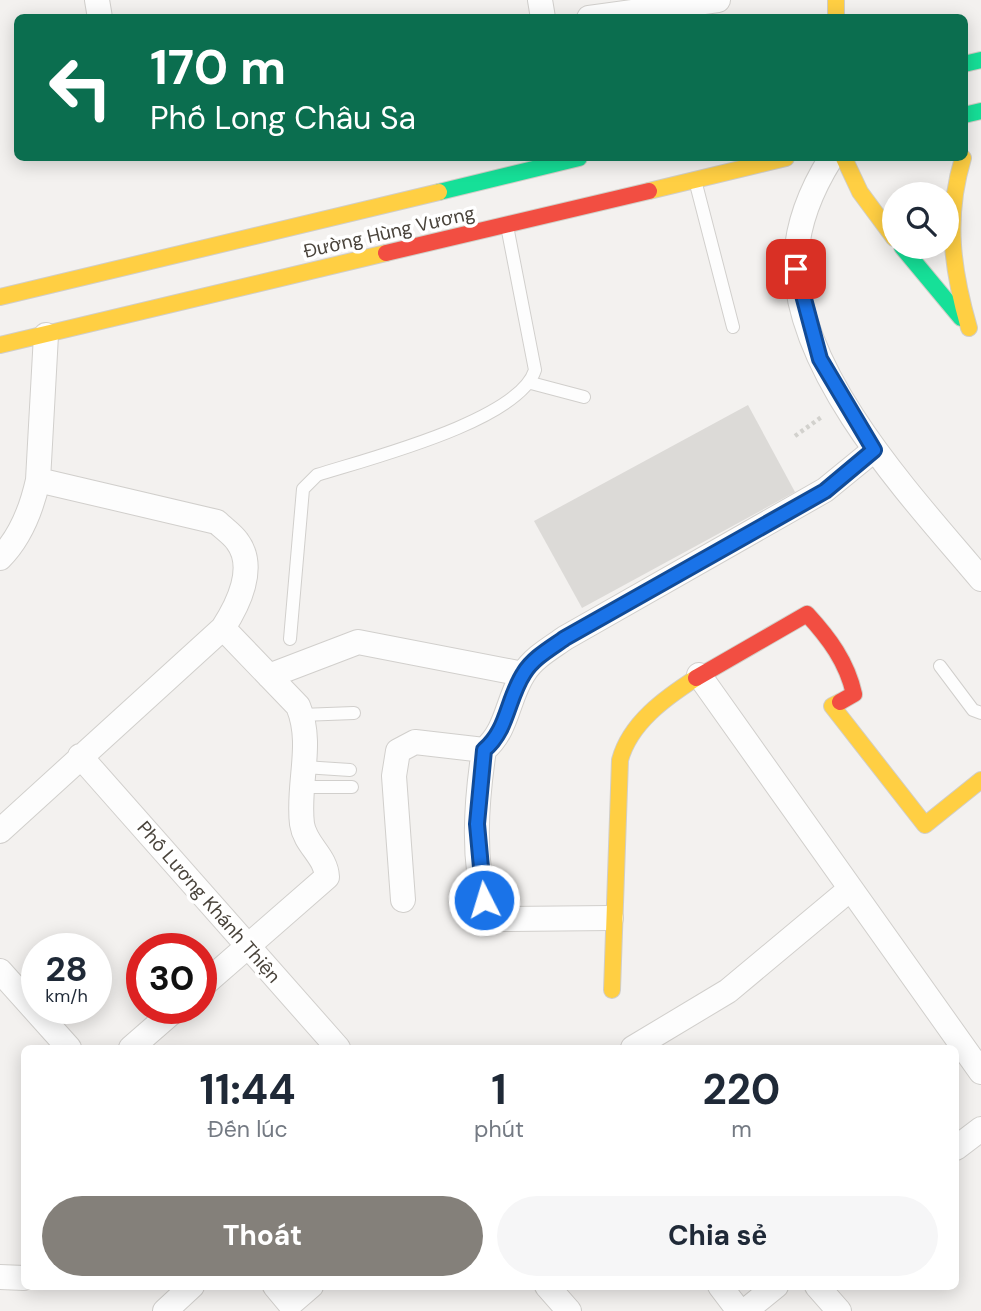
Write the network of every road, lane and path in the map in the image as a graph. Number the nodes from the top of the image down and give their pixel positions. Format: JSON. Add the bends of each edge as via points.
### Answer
{"nodes":[{"id":1,"x":719,"y":0,"type":"edge"},
{"id":2,"x":618,"y":14,"type":"edge"},
{"id":3,"x":981,"y":111,"type":"edge"},
{"id":4,"x":968,"y":144,"type":"edge"},
{"id":5,"x":567,"y":161,"type":"edge"},
{"id":6,"x":774,"y":161,"type":"edge"},
{"id":7,"x":830,"y":161,"type":"edge"},
{"id":8,"x":845,"y":161,"type":"edge"},
{"id":9,"x":963,"y":161,"type":"edge"},
{"id":10,"x":695,"y":180,"type":"junction"},
{"id":11,"x":882,"y":222,"type":"edge"},
{"id":12,"x":507,"y":226,"type":"junction"},
{"id":13,"x":912,"y":259,"type":"edge"},
{"id":14,"x":0,"y":297,"type":"edge"},
{"id":15,"x":733,"y":327,"type":"dead end"},
{"id":16,"x":969,"y":328,"type":"junction"},
{"id":17,"x":46,"y":334,"type":"junction"},
{"id":18,"x":981,"y":342,"type":"edge"},
{"id":19,"x":0,"y":345,"type":"edge"},
{"id":20,"x":531,"y":383,"type":"junction"},
{"id":21,"x":584,"y":397,"type":"dead end"},
{"id":22,"x":844,"y":401,"type":"junction"},
{"id":23,"x":795,"y":436,"type":"dead end"},
{"id":24,"x":874,"y":450,"type":"junction"},
{"id":25,"x":38,"y":480,"type":"junction"},
{"id":26,"x":0,"y":558,"type":"edge"},
{"id":27,"x":981,"y":579,"type":"edge"},
{"id":28,"x":223,"y":628,"type":"junction"},
{"id":29,"x":290,"y":639,"type":"dead end"},
{"id":30,"x":940,"y":666,"type":"dead end"},
{"id":31,"x":523,"y":674,"type":"junction"},
{"id":32,"x":699,"y":675,"type":"junction"},
{"id":33,"x":269,"y":676,"type":"junction"},
{"id":34,"x":354,"y":713,"type":"dead end"},
{"id":35,"x":981,"y":713,"type":"edge"},
{"id":36,"x":302,"y":715,"type":"junction"},
{"id":37,"x":484,"y":750,"type":"junction"},
{"id":38,"x":80,"y":756,"type":"junction"},
{"id":39,"x":349,"y":770,"type":"dead end"},
{"id":40,"x":303,"y":777,"type":"junction"},
{"id":41,"x":981,"y":780,"type":"edge"},
{"id":42,"x":352,"y":787,"type":"dead end"},
{"id":43,"x":0,"y":831,"type":"edge"},
{"id":44,"x":849,"y":890,"type":"junction"},
{"id":45,"x":402,"y":900,"type":"dead end"},
{"id":46,"x":611,"y":918,"type":"junction"},
{"id":47,"x":248,"y":947,"type":"junction"},
{"id":48,"x":0,"y":971,"type":"edge"},
{"id":49,"x":217,"y":973,"type":"edge"},
{"id":50,"x":612,"y":990,"type":"dead end"},
{"id":51,"x":159,"y":1024,"type":"edge"},
{"id":52,"x":66,"y":1045,"type":"edge"},
{"id":53,"x":134,"y":1045,"type":"edge"},
{"id":54,"x":335,"y":1045,"type":"edge"},
{"id":55,"x":638,"y":1045,"type":"edge"},
{"id":56,"x":981,"y":1072,"type":"edge"},
{"id":57,"x":981,"y":1129,"type":"edge"},
{"id":58,"x":959,"y":1146,"type":"edge"},
{"id":59,"x":0,"y":1278,"type":"edge"},
{"id":60,"x":21,"y":1278,"type":"edge"},
{"id":61,"x":188,"y":1290,"type":"edge"},
{"id":62,"x":304,"y":1290,"type":"edge"},
{"id":63,"x":551,"y":1290,"type":"edge"},
{"id":64,"x":723,"y":1290,"type":"edge"},
{"id":65,"x":771,"y":1290,"type":"edge"},
{"id":66,"x":821,"y":1290,"type":"edge"},
{"id":67,"x":287,"y":1300,"type":"edge"},
{"id":68,"x":165,"y":1311,"type":"edge"},
{"id":69,"x":569,"y":1311,"type":"edge"},
{"id":70,"x":739,"y":1311,"type":"edge"},
{"id":71,"x":745,"y":1311,"type":"edge"},
{"id":72,"x":839,"y":1311,"type":"edge"}],
"edges":[{"from":1,"to":2,"type":"street"},
{"from":3,"to":4,"type":"main road"},
{"from":5,"to":14,"type":"main road","name":"Đường Hùng Vương"},
{"from":6,"to":10,"type":"main road","name":"Đường Hùng Vương"},
{"from":7,"to":22,"type":"street","via":[[807,206],[796,269],[813,337]]},
{"from":8,"to":11,"type":"main road"},
{"from":9,"to":16,"type":"main road","via":[[951,201],[949,248]]},
{"from":10,"to":12,"type":"main road","name":"Đường Hùng Vương"},
{"from":10,"to":15,"type":"lane"},
{"from":12,"to":17,"type":"main road","name":"Đường Hùng Vương"},
{"from":12,"to":20,"type":"lane","via":[[535,370]]},
{"from":13,"to":16,"type":"main road"},
{"from":16,"to":18,"type":"main road"},
{"from":17,"to":19,"type":"main road","name":"Đường Hùng Vương"},
{"from":17,"to":25,"type":"street"},
{"from":20,"to":21,"type":"lane"},
{"from":20,"to":29,"type":"lane","via":[[470,424],[317,475],[303,489]]},
{"from":22,"to":23,"type":"path"},
{"from":22,"to":24,"type":"street"},
{"from":24,"to":27,"type":"street"},
{"from":24,"to":31,"type":"street","via":[[825,491],[565,638]]},
{"from":25,"to":26,"type":"street","via":[[33,503]]},
{"from":25,"to":28,"type":"street","via":[[217,522],[239,543],[246,571],[237,606]]},
{"from":28,"to":33,"type":"street"},
{"from":28,"to":38,"type":"street"},
{"from":30,"to":35,"type":"lane","via":[[973,710]]},
{"from":31,"to":33,"type":"street","via":[[358,642]]},
{"from":31,"to":37,"type":"street","via":[[498,739]]},
{"from":32,"to":41,"type":"main road","via":[[807,614],[831,639],[851,675],[854,694],[832,706],[925,825]]},
{"from":32,"to":44,"type":"street"},
{"from":32,"to":46,"type":"main road","via":[[662,703],[626,742],[618,768]]},
{"from":33,"to":36,"type":"street"},
{"from":34,"to":36,"type":"lane"},
{"from":36,"to":40,"type":"street"},
{"from":37,"to":45,"type":"street","via":[[415,742],[398,751],[394,776]]},
{"from":37,"to":46,"type":"street","via":[[477,824],[487,912],[497,919]]},
{"from":38,"to":43,"type":"street"},
{"from":38,"to":47,"type":"street","name":"Phố Lương Khánh Thiện"},
{"from":39,"to":40,"type":"lane"},
{"from":40,"to":42,"type":"lane"},
{"from":40,"to":47,"type":"street","via":[[304,836],[327,867],[327,877]]},
{"from":44,"to":55,"type":"street","via":[[728,991]]},
{"from":44,"to":56,"type":"street"},
{"from":46,"to":50,"type":"main road"},
{"from":47,"to":49,"type":"street"},
{"from":47,"to":54,"type":"street","name":"Phố Lương Khánh Thiện"},
{"from":48,"to":52,"type":"street"},
{"from":51,"to":53,"type":"street"},
{"from":57,"to":58,"type":"street"},
{"from":59,"to":60,"type":"street"},
{"from":61,"to":68,"type":"street"},
{"from":62,"to":67,"type":"street"},
{"from":63,"to":69,"type":"street"},
{"from":64,"to":70,"type":"street"},
{"from":65,"to":71,"type":"street"},
{"from":66,"to":72,"type":"street"}]}
